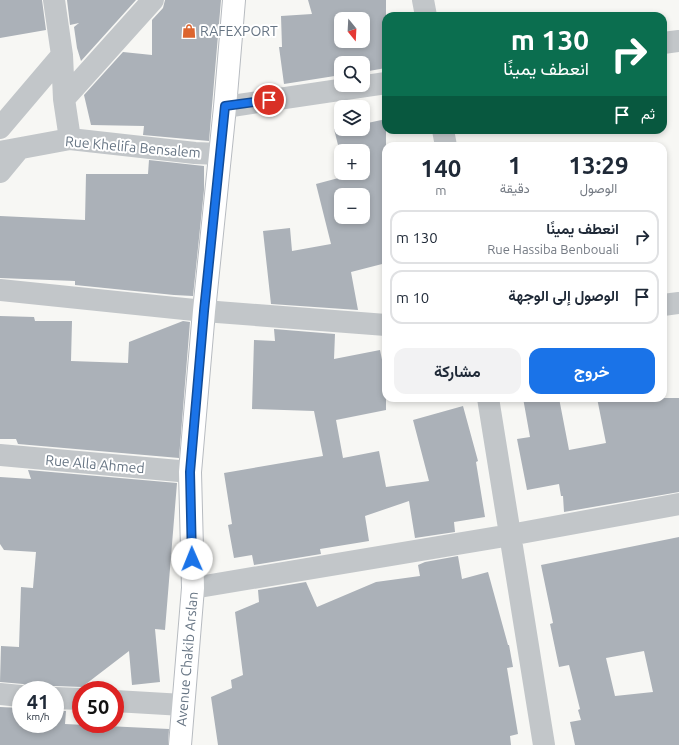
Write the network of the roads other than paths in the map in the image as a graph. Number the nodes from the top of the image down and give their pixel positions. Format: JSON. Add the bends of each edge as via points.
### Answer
{"nodes":[{"id":1,"x":54,"y":0,"type":"edge"},
{"id":2,"x":153,"y":0,"type":"edge"},
{"id":3,"x":234,"y":0,"type":"edge"},
{"id":4,"x":423,"y":0,"type":"edge"},
{"id":5,"x":425,"y":12,"type":"edge"},
{"id":6,"x":679,"y":41,"type":"edge"},
{"id":7,"x":667,"y":42,"type":"edge"},
{"id":8,"x":62,"y":55,"type":"junction"},
{"id":9,"x":382,"y":84,"type":"edge"},
{"id":10,"x":64,"y":99,"type":"junction"},
{"id":11,"x":225,"y":106,"type":"junction"},
{"id":12,"x":0,"y":128,"type":"edge"},
{"id":13,"x":70,"y":139,"type":"junction"},
{"id":14,"x":10,"y":150,"type":"edge"},
{"id":15,"x":220,"y":154,"type":"junction"},
{"id":16,"x":0,"y":172,"type":"edge"},
{"id":17,"x":0,"y":290,"type":"edge"},
{"id":18,"x":679,"y":303,"type":"edge"},
{"id":19,"x":667,"y":304,"type":"edge"},
{"id":20,"x":204,"y":311,"type":"junction"},
{"id":21,"x":382,"y":325,"type":"edge"},
{"id":22,"x":489,"y":402,"type":"edge"},
{"id":23,"x":0,"y":455,"type":"edge"},
{"id":24,"x":190,"y":472,"type":"junction"},
{"id":25,"x":679,"y":504,"type":"edge"},
{"id":26,"x":510,"y":535,"type":"junction"},
{"id":27,"x":193,"y":588,"type":"junction"},
{"id":28,"x":0,"y":694,"type":"edge"},
{"id":29,"x":12,"y":695,"type":"edge"},
{"id":30,"x":124,"y":702,"type":"edge"},
{"id":31,"x":183,"y":705,"type":"junction"},
{"id":32,"x":180,"y":745,"type":"edge"},
{"id":33,"x":544,"y":745,"type":"edge"}],
"edges":[{"from":1,"to":8,"type":"street"},
{"from":2,"to":10,"type":"street"},
{"from":3,"to":11,"type":"main road","name":"Avenue Chakib Arslan"},
{"from":4,"to":5,"type":"street"},
{"from":6,"to":7,"type":"street"},
{"from":8,"to":10,"type":"street"},
{"from":8,"to":12,"type":"street"},
{"from":9,"to":11,"type":"street"},
{"from":10,"to":13,"type":"street"},
{"from":11,"to":15,"type":"main road","name":"Avenue Chakib Arslan"},
{"from":13,"to":14,"type":"street","name":"Rue Khelifa Bensalem"},
{"from":13,"to":15,"type":"street","name":"Rue Khelifa Bensalem"},
{"from":14,"to":16,"type":"street"},
{"from":15,"to":20,"type":"main road","name":"Avenue Chakib Arslan"},
{"from":17,"to":20,"type":"street"},
{"from":18,"to":19,"type":"street"},
{"from":20,"to":21,"type":"street"},
{"from":20,"to":24,"type":"main road","name":"Avenue Chakib Arslan"},
{"from":22,"to":26,"type":"street"},
{"from":23,"to":24,"type":"street","name":"Rue Alla Ahmed"},
{"from":24,"to":27,"type":"main road","name":"Avenue Chakib Arslan"},
{"from":25,"to":26,"type":"street"},
{"from":26,"to":27,"type":"street"},
{"from":26,"to":33,"type":"street"},
{"from":27,"to":31,"type":"main road","name":"Avenue Chakib Arslan"},
{"from":28,"to":29,"type":"street"},
{"from":30,"to":31,"type":"street"},
{"from":31,"to":32,"type":"main road","name":"Avenue Chakib Arslan"}]}
